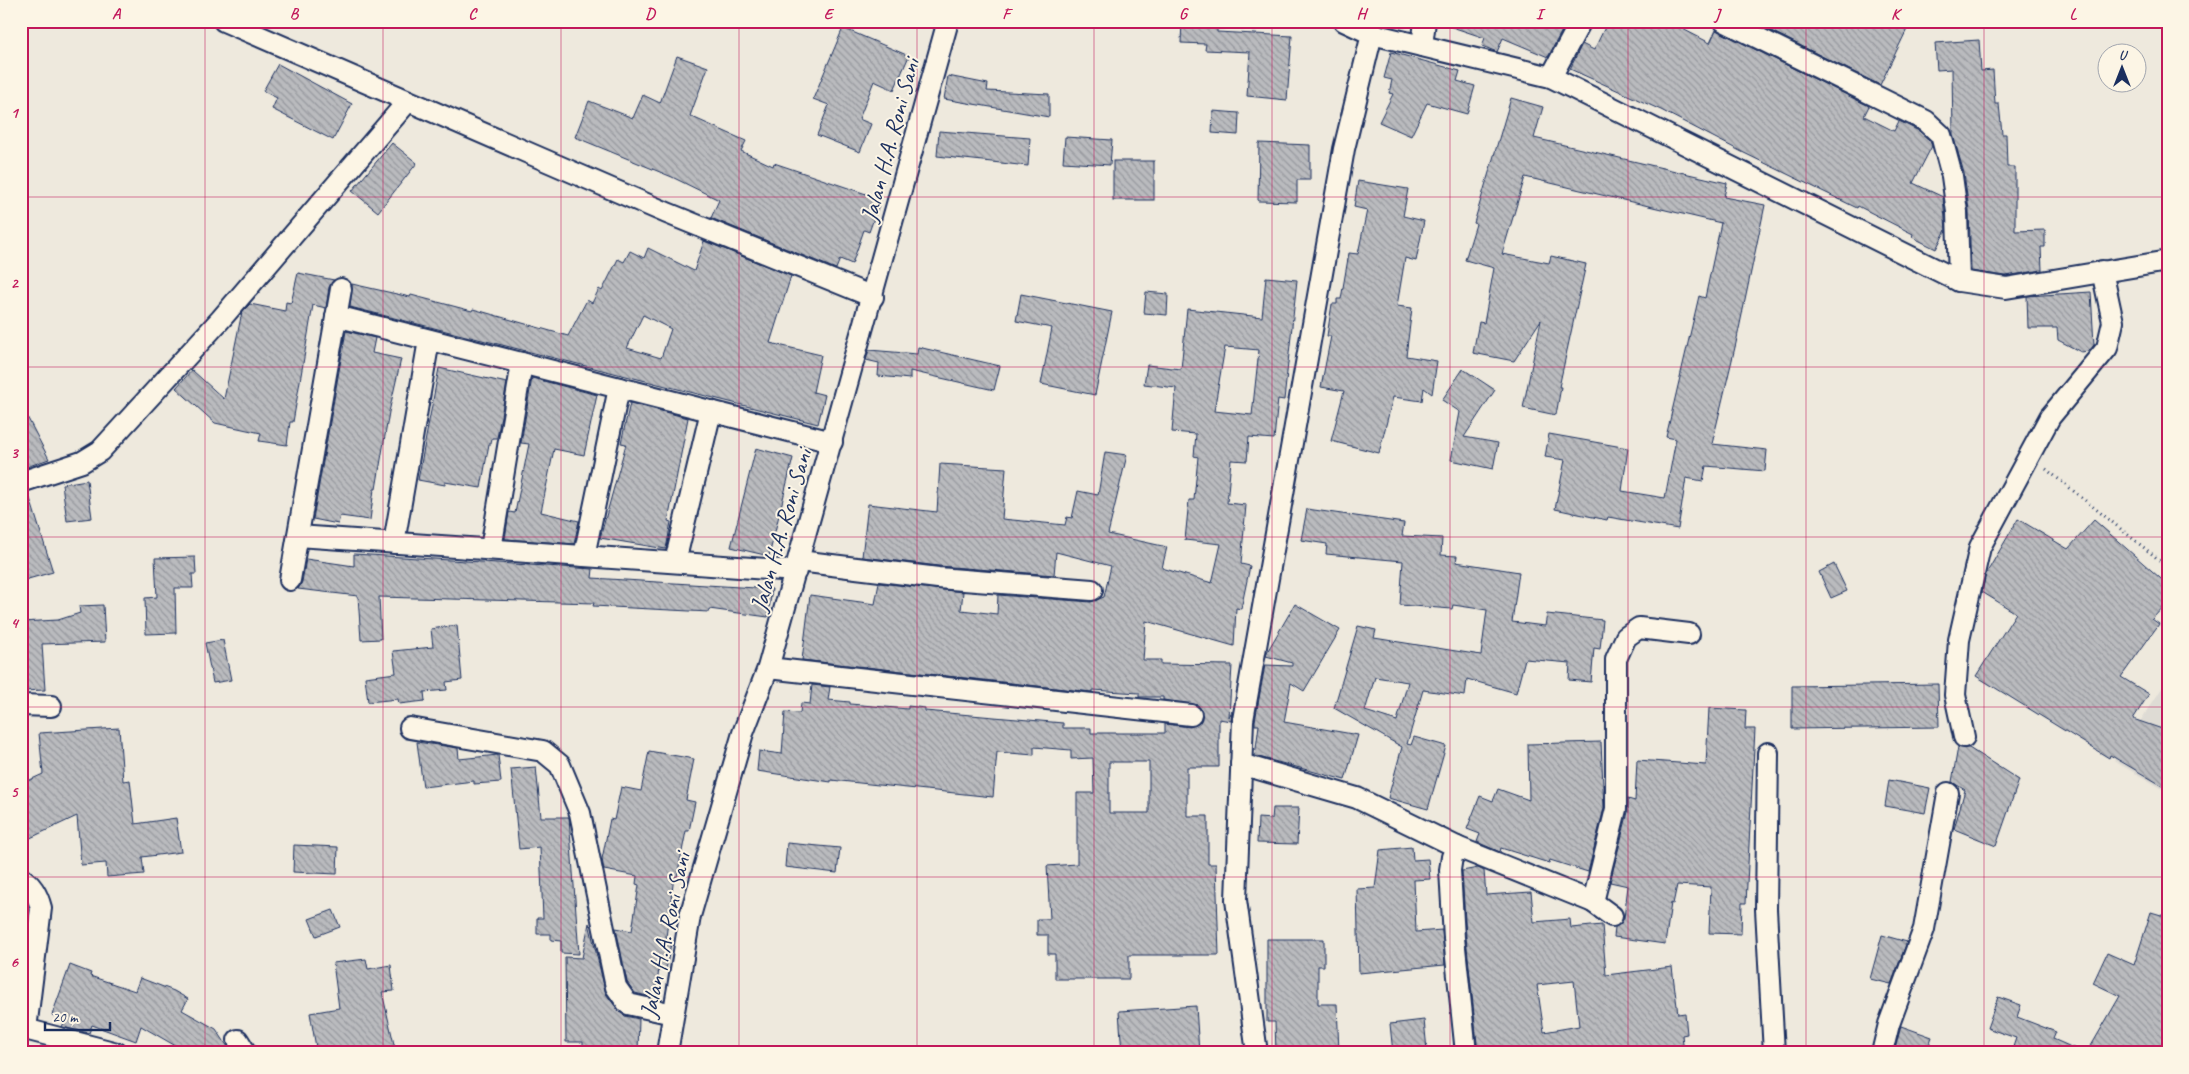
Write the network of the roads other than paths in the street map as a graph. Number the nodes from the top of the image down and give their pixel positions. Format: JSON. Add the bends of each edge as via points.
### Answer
{"nodes":[{"id":1,"x":224,"y":21,"type":"edge"},
{"id":2,"x":948,"y":21,"type":"edge"},
{"id":3,"x":1344,"y":21,"type":"edge"},
{"id":4,"x":1425,"y":21,"type":"edge"},
{"id":5,"x":1581,"y":21,"type":"edge"},
{"id":6,"x":1724,"y":21,"type":"edge"},
{"id":7,"x":1372,"y":34,"type":"junction"},
{"id":8,"x":1422,"y":46,"type":"junction"},
{"id":9,"x":1551,"y":77,"type":"junction"},
{"id":10,"x":408,"y":101,"type":"junction"},
{"id":11,"x":2168,"y":261,"type":"edge"},
{"id":12,"x":2102,"y":271,"type":"junction"},
{"id":13,"x":1959,"y":281,"type":"junction"},
{"id":14,"x":341,"y":289,"type":"dead end"},
{"id":15,"x":873,"y":297,"type":"junction"},
{"id":16,"x":336,"y":316,"type":"junction"},
{"id":17,"x":430,"y":340,"type":"junction"},
{"id":18,"x":522,"y":363,"type":"junction"},
{"id":19,"x":618,"y":388,"type":"junction"},
{"id":20,"x":711,"y":411,"type":"junction"},
{"id":21,"x":832,"y":442,"type":"junction"},
{"id":22,"x":21,"y":482,"type":"edge"},
{"id":23,"x":298,"y":536,"type":"junction"},
{"id":24,"x":394,"y":543,"type":"junction"},
{"id":25,"x":491,"y":549,"type":"junction"},
{"id":26,"x":584,"y":556,"type":"junction"},
{"id":27,"x":675,"y":562,"type":"junction"},
{"id":28,"x":797,"y":566,"type":"junction"},
{"id":29,"x":290,"y":580,"type":"dead end"},
{"id":30,"x":1092,"y":590,"type":"dead end"},
{"id":31,"x":1689,"y":634,"type":"dead end"},
{"id":32,"x":768,"y":668,"type":"junction"},
{"id":33,"x":21,"y":705,"type":"edge"},
{"id":34,"x":51,"y":706,"type":"dead end"},
{"id":35,"x":1191,"y":715,"type":"dead end"},
{"id":36,"x":410,"y":728,"type":"dead end"},
{"id":37,"x":1964,"y":737,"type":"dead end"},
{"id":38,"x":1768,"y":753,"type":"dead end"},
{"id":39,"x":1241,"y":764,"type":"junction"},
{"id":40,"x":1948,"y":793,"type":"dead end"},
{"id":41,"x":1457,"y":847,"type":"junction"},
{"id":42,"x":21,"y":878,"type":"edge"},
{"id":43,"x":1592,"y":902,"type":"junction"},
{"id":44,"x":1612,"y":916,"type":"dead end"},
{"id":45,"x":673,"y":1014,"type":"junction"},
{"id":46,"x":24,"y":1029,"type":"edge"},
{"id":47,"x":117,"y":1053,"type":"edge"},
{"id":48,"x":667,"y":1053,"type":"edge"},
{"id":49,"x":1257,"y":1053,"type":"edge"},
{"id":50,"x":1466,"y":1053,"type":"edge"},
{"id":51,"x":1774,"y":1053,"type":"edge"},
{"id":52,"x":1882,"y":1053,"type":"edge"}],
"edges":[{"from":1,"to":10,"type":"street"},
{"from":2,"to":15,"type":"street","name":"Jalan H.A. Roni Sani"},
{"from":3,"to":7,"type":"street"},
{"from":4,"to":8,"type":"street"},
{"from":5,"to":9,"type":"street"},
{"from":6,"to":13,"type":"street","via":[[1926,121],[1941,135],[1957,212]]},
{"from":7,"to":8,"type":"street"},
{"from":7,"to":39,"type":"street","via":[[1344,149],[1245,710]]},
{"from":8,"to":9,"type":"street"},
{"from":9,"to":13,"type":"street"},
{"from":10,"to":15,"type":"street","via":[[667,213]]},
{"from":10,"to":22,"type":"street","via":[[221,319],[100,451],[69,468]]},
{"from":11,"to":12,"type":"street"},
{"from":12,"to":13,"type":"street","via":[[2006,288]]},
{"from":12,"to":37,"type":"street","via":[[2113,322],[2107,348],[2050,417],[1980,547],[1959,640],[1954,695]]},
{"from":14,"to":16,"type":"street"},
{"from":15,"to":21,"type":"street","name":"Jalan H.A. Roni Sani"},
{"from":16,"to":17,"type":"street"},
{"from":16,"to":23,"type":"street"},
{"from":17,"to":18,"type":"street"},
{"from":17,"to":24,"type":"street"},
{"from":18,"to":19,"type":"street"},
{"from":18,"to":25,"type":"street"},
{"from":19,"to":20,"type":"street"},
{"from":19,"to":26,"type":"street"},
{"from":20,"to":21,"type":"street"},
{"from":20,"to":27,"type":"street"},
{"from":21,"to":28,"type":"street","name":"Jalan H.A. Roni Sani"},
{"from":23,"to":24,"type":"street"},
{"from":23,"to":29,"type":"street"},
{"from":24,"to":25,"type":"street"},
{"from":25,"to":26,"type":"street"},
{"from":26,"to":27,"type":"street"},
{"from":27,"to":28,"type":"street"},
{"from":28,"to":30,"type":"street"},
{"from":28,"to":32,"type":"street","name":"Jalan H.A. Roni Sani"},
{"from":31,"to":43,"type":"street","via":[[1639,628],[1626,636],[1616,659],[1616,809]]},
{"from":32,"to":35,"type":"street"},
{"from":32,"to":45,"type":"street","name":"Jalan H.A. Roni Sani","via":[[742,733],[690,916]]},
{"from":33,"to":34,"type":"street"},
{"from":36,"to":45,"type":"street","via":[[543,751],[560,765],[580,813],[616,987],[628,1004]]},
{"from":38,"to":51,"type":"street","via":[[1766,909]]},
{"from":39,"to":41,"type":"street","via":[[1357,798]]},
{"from":39,"to":49,"type":"street","via":[[1236,900]]},
{"from":40,"to":52,"type":"street","via":[[1924,929],[1889,1024]]},
{"from":41,"to":43,"type":"street"},
{"from":41,"to":50,"type":"street","via":[[1450,870]]},
{"from":42,"to":46,"type":"street","via":[[38,896],[40,908]]},
{"from":43,"to":44,"type":"street"},
{"from":45,"to":48,"type":"street","name":"Jalan H.A. Roni Sani"},
{"from":46,"to":47,"type":"street"}]}
